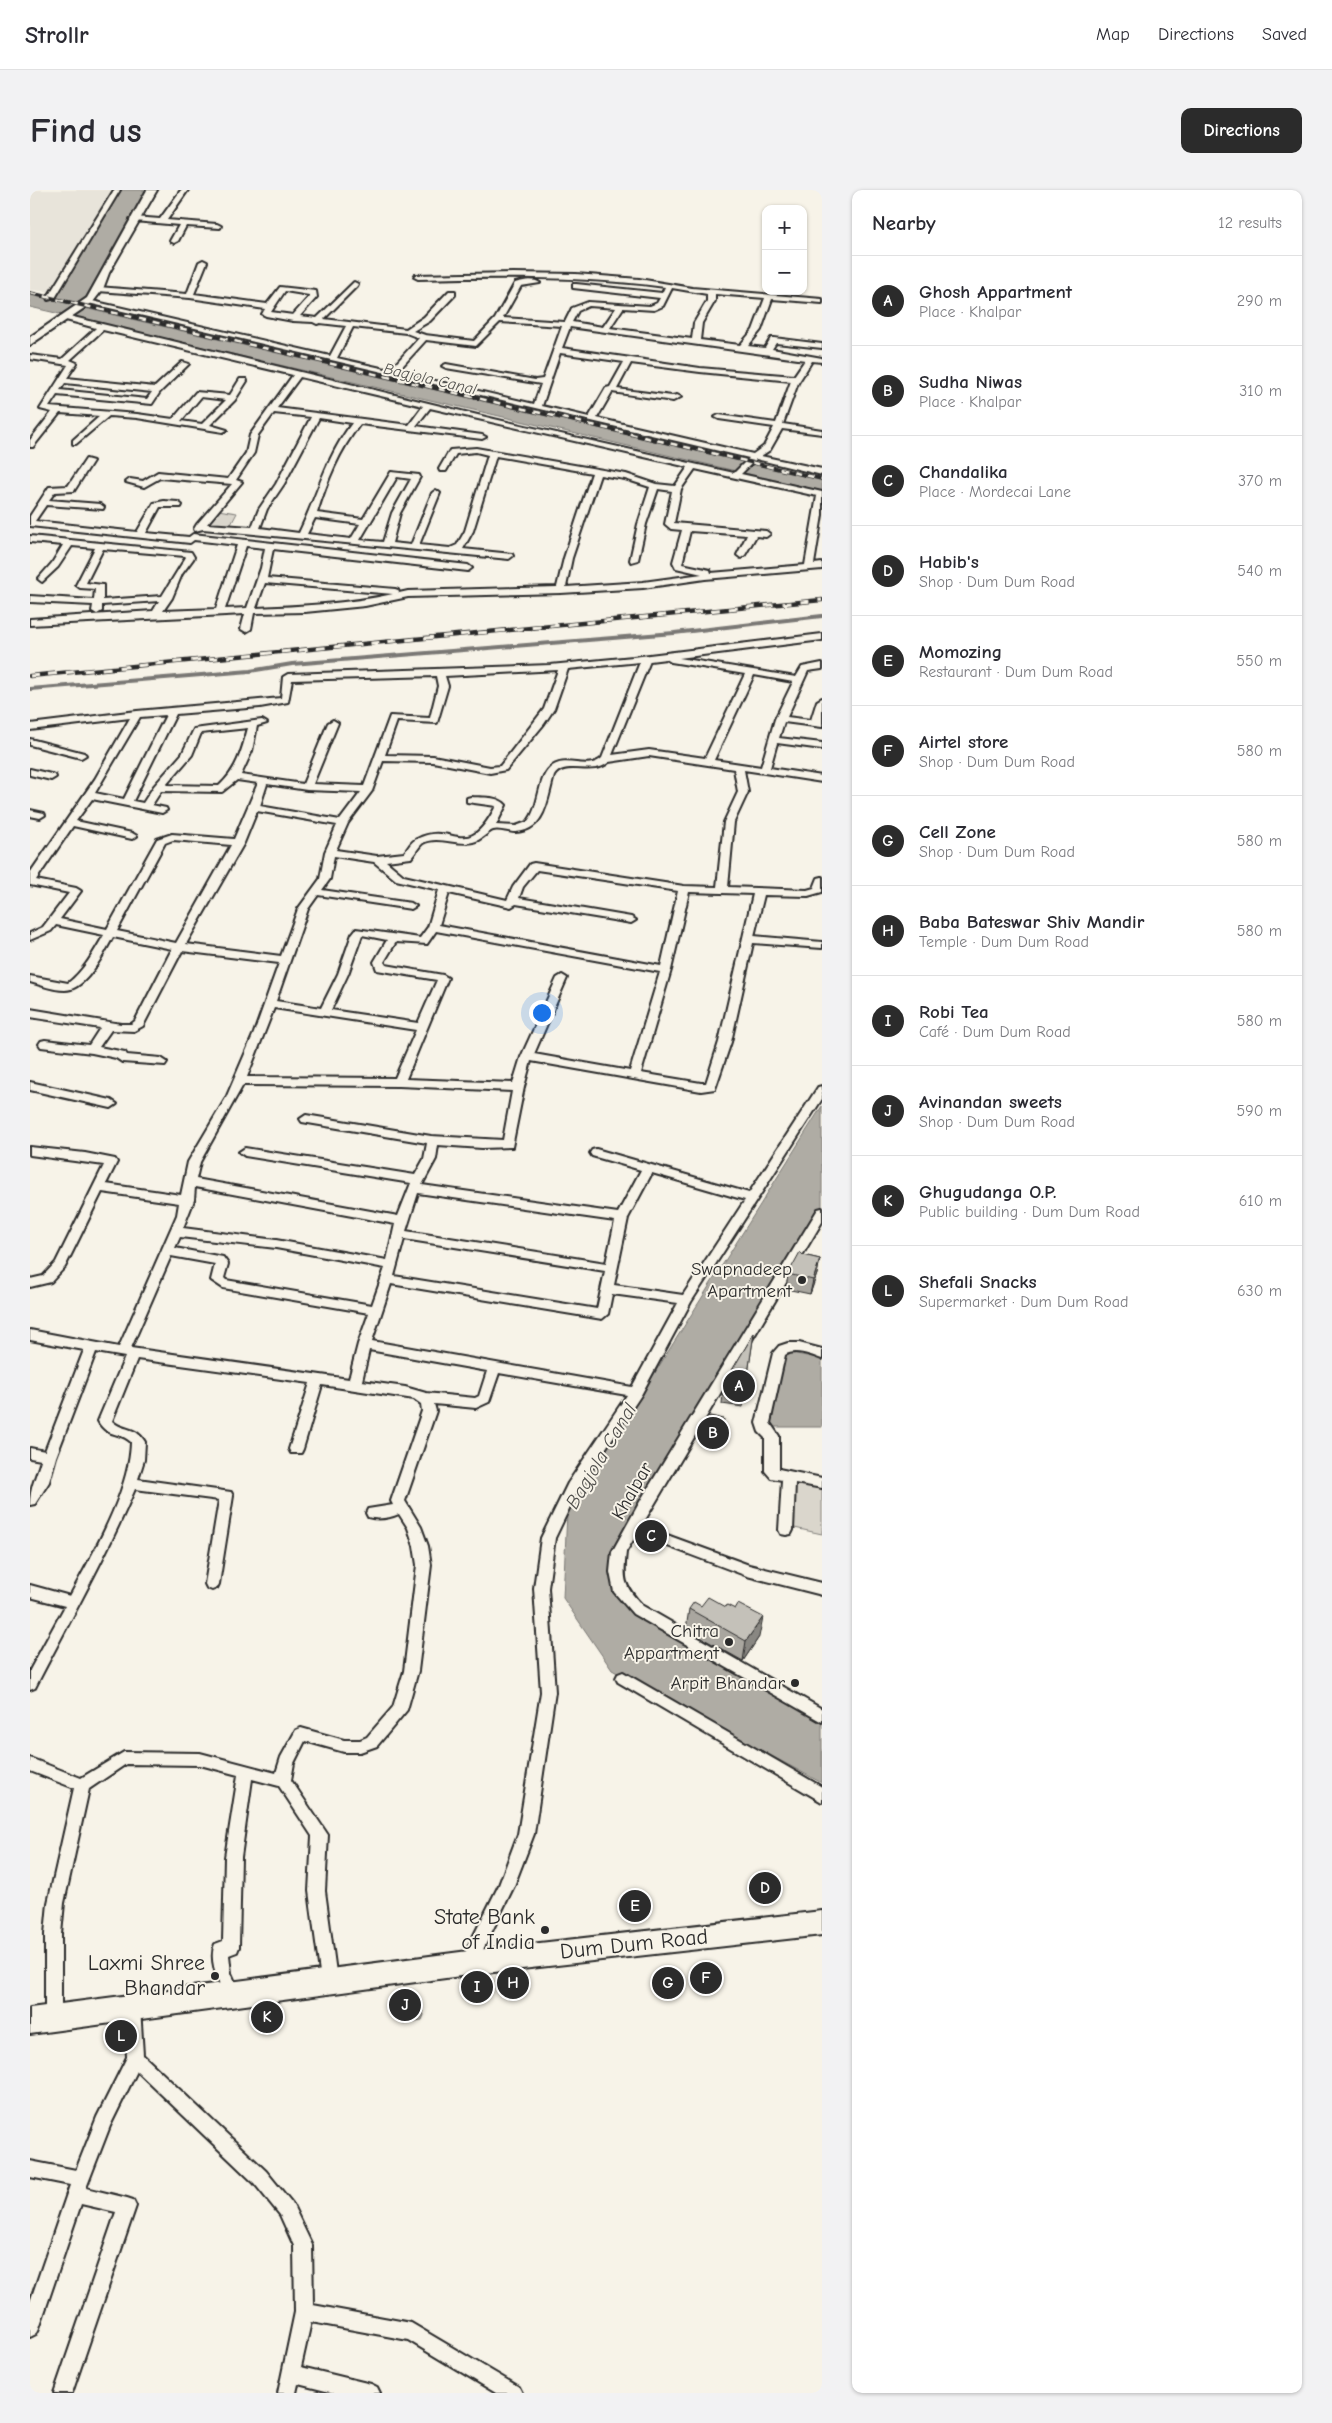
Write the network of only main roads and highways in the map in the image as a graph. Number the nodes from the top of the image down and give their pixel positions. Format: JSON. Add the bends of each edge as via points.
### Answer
{"nodes":[{"id":1,"x":822,"y":1923,"type":"edge"},
{"id":2,"x":42,"y":2019,"type":"edge"}],
"edges":[{"from":1,"to":2,"type":"main road","name":"Dum Dum Road","via":[[329,1980]]}]}
